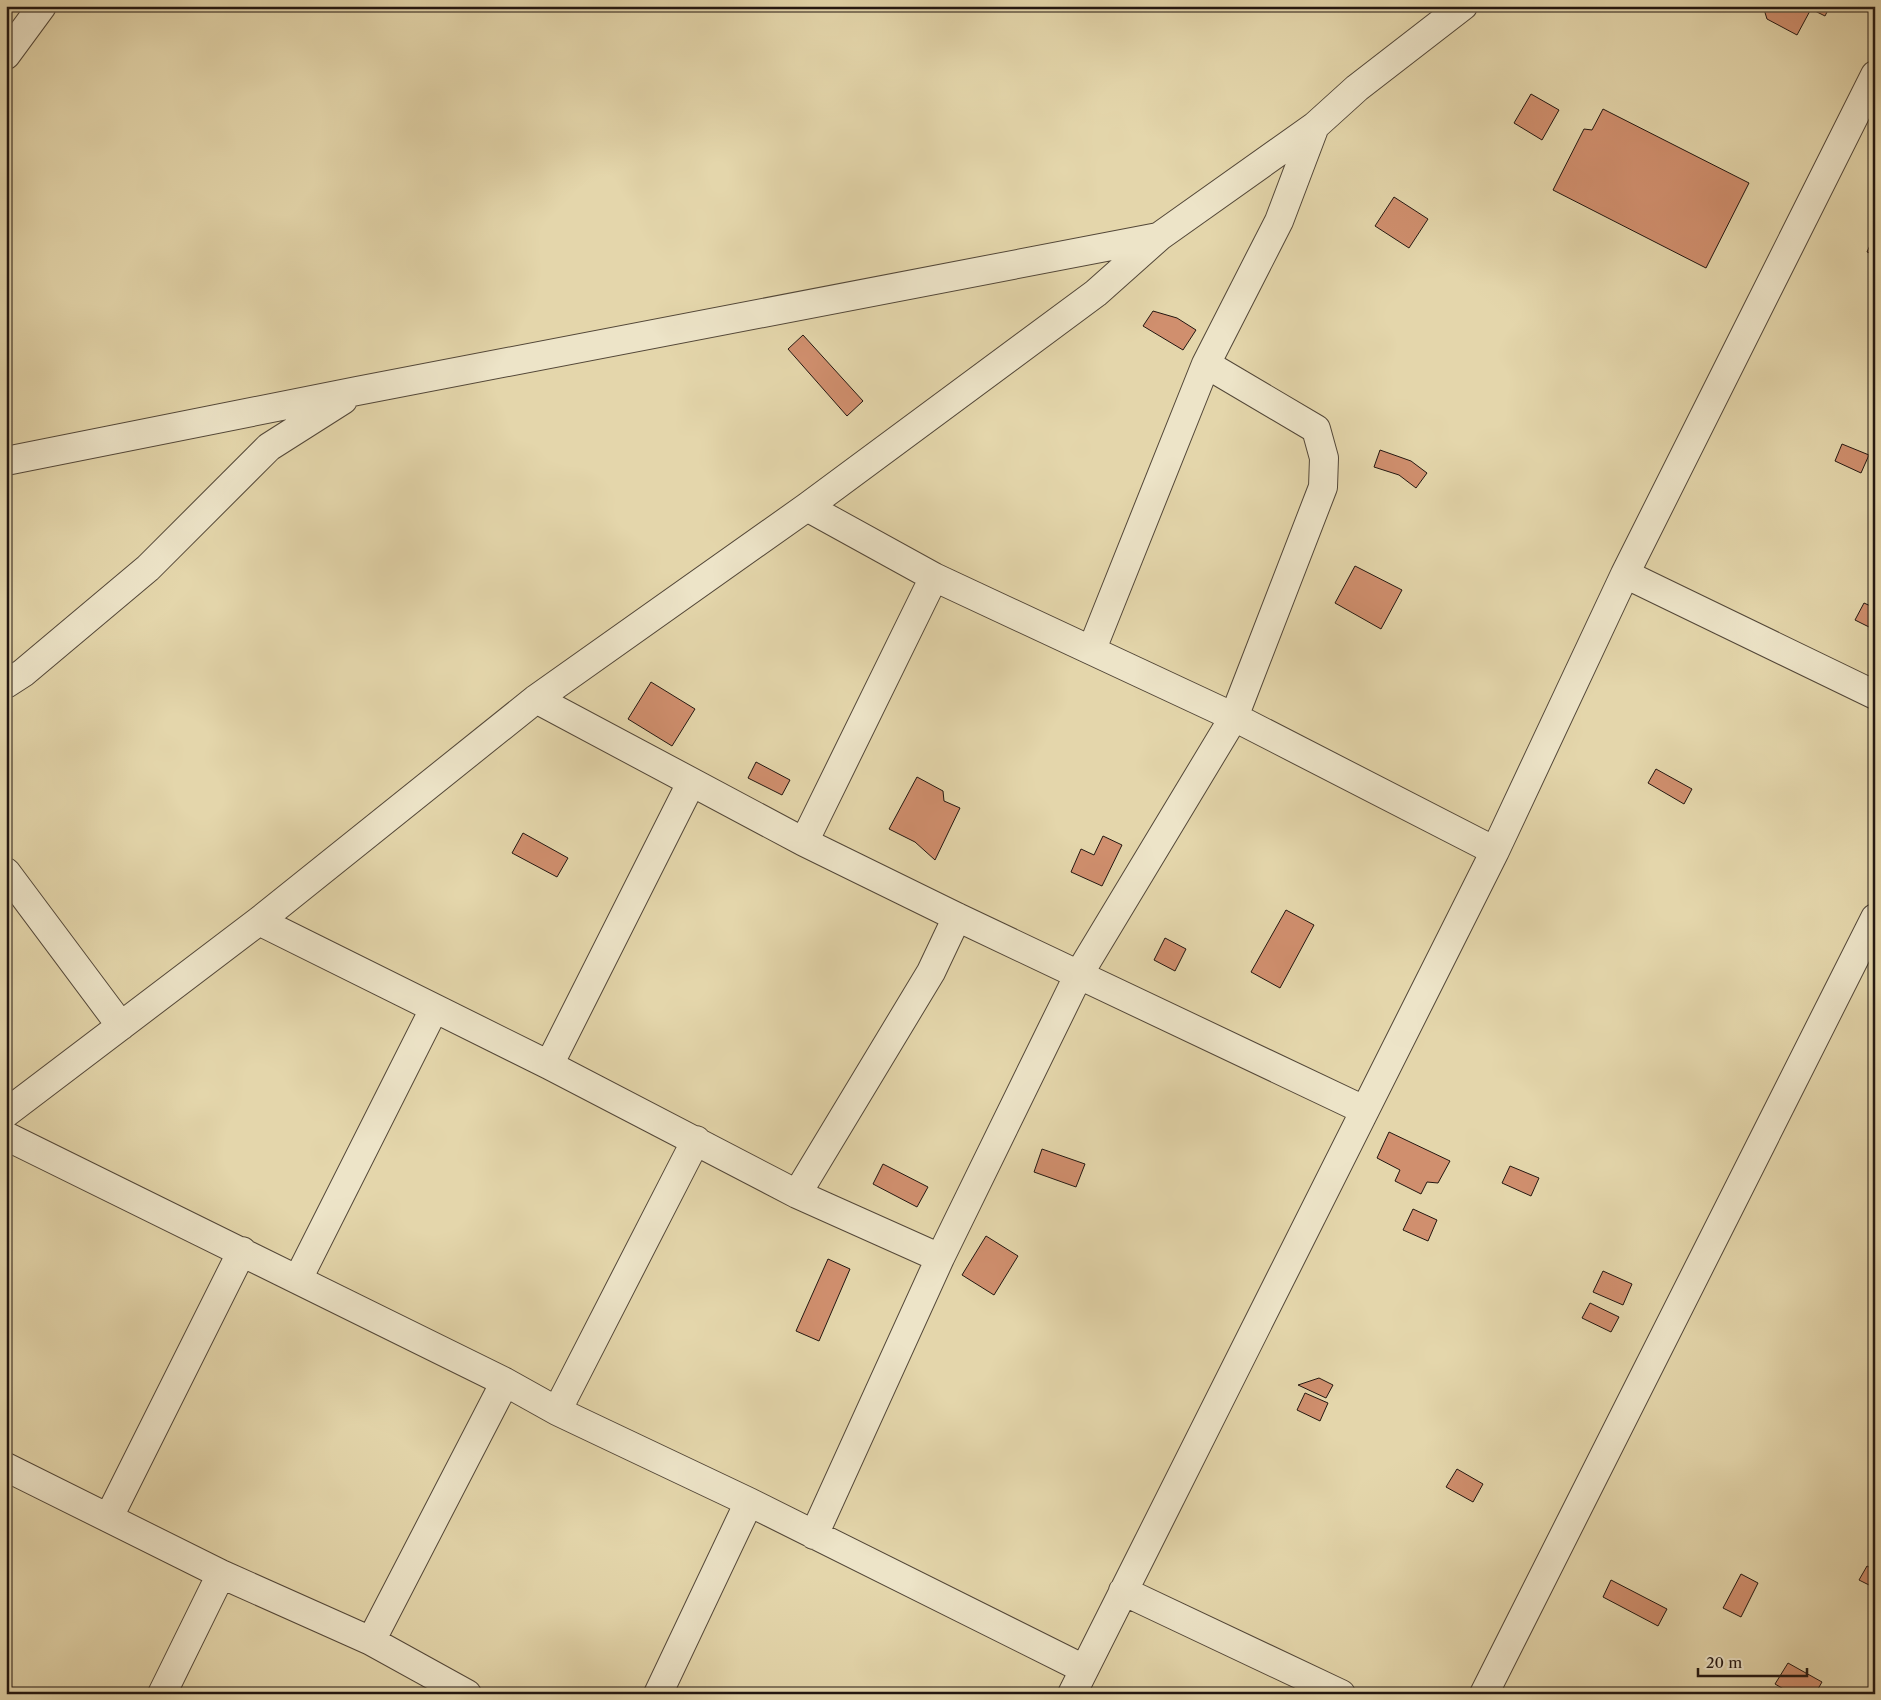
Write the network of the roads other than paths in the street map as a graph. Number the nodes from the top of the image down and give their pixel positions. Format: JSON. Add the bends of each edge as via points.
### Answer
{"nodes":[{"id":1,"x":42,"y":6,"type":"edge"},
{"id":2,"x":1463,"y":6,"type":"edge"},
{"id":3,"x":6,"y":55,"type":"edge"},
{"id":4,"x":1875,"y":75,"type":"edge"},
{"id":5,"x":1316,"y":126,"type":"junction"},
{"id":6,"x":1160,"y":236,"type":"junction"},
{"id":7,"x":1206,"y":364,"type":"junction"},
{"id":8,"x":357,"y":391,"type":"junction"},
{"id":9,"x":6,"y":461,"type":"edge"},
{"id":10,"x":807,"y":507,"type":"junction"},
{"id":11,"x":1625,"y":574,"type":"junction"},
{"id":12,"x":934,"y":577,"type":"junction"},
{"id":13,"x":1092,"y":650,"type":"junction"},
{"id":14,"x":6,"y":684,"type":"edge"},
{"id":15,"x":1875,"y":695,"type":"edge"},
{"id":16,"x":536,"y":699,"type":"junction"},
{"id":17,"x":1234,"y":717,"type":"junction"},
{"id":18,"x":691,"y":783,"type":"junction"},
{"id":19,"x":804,"y":842,"type":"junction"},
{"id":20,"x":1495,"y":851,"type":"junction"},
{"id":21,"x":6,"y":872,"type":"edge"},
{"id":22,"x":957,"y":917,"type":"junction"},
{"id":23,"x":1875,"y":918,"type":"edge"},
{"id":24,"x":259,"y":921,"type":"junction"},
{"id":25,"x":1080,"y":974,"type":"junction"},
{"id":26,"x":434,"y":1009,"type":"junction"},
{"id":27,"x":121,"y":1026,"type":"junction"},
{"id":28,"x":549,"y":1065,"type":"junction"},
{"id":29,"x":1364,"y":1110,"type":"junction"},
{"id":30,"x":6,"y":1113,"type":"edge"},
{"id":31,"x":6,"y":1136,"type":"edge"},
{"id":32,"x":696,"y":1140,"type":"junction"},
{"id":33,"x":797,"y":1194,"type":"junction"},
{"id":34,"x":242,"y":1252,"type":"junction"},
{"id":35,"x":940,"y":1258,"type":"junction"},
{"id":36,"x":298,"y":1280,"type":"junction"},
{"id":37,"x":505,"y":1382,"type":"junction"},
{"id":38,"x":557,"y":1411,"type":"junction"},
{"id":39,"x":6,"y":1467,"type":"edge"},
{"id":40,"x":749,"y":1502,"type":"junction"},
{"id":41,"x":109,"y":1517,"type":"junction"},
{"id":42,"x":814,"y":1535,"type":"junction"},
{"id":43,"x":221,"y":1574,"type":"junction"},
{"id":44,"x":1123,"y":1591,"type":"junction"},
{"id":45,"x":371,"y":1641,"type":"junction"},
{"id":46,"x":1084,"y":1669,"type":"junction"},
{"id":47,"x":162,"y":1694,"type":"edge"},
{"id":48,"x":467,"y":1694,"type":"edge"},
{"id":49,"x":658,"y":1694,"type":"edge"},
{"id":50,"x":1072,"y":1694,"type":"edge"},
{"id":51,"x":1340,"y":1694,"type":"edge"},
{"id":52,"x":1484,"y":1694,"type":"edge"}],
"edges":[{"from":1,"to":3,"type":"street"},
{"from":2,"to":5,"type":"street","via":[[1356,88]]},
{"from":4,"to":11,"type":"street"},
{"from":5,"to":6,"type":"street"},
{"from":5,"to":7,"type":"street","via":[[1279,221]]},
{"from":6,"to":8,"type":"street"},
{"from":6,"to":10,"type":"street","via":[[1096,293]]},
{"from":7,"to":13,"type":"street"},
{"from":7,"to":17,"type":"street","via":[[1316,429],[1324,458],[1323,487]]},
{"from":8,"to":9,"type":"street"},
{"from":8,"to":14,"type":"street","via":[[269,447],[148,568]]},
{"from":10,"to":12,"type":"street"},
{"from":10,"to":16,"type":"street"},
{"from":11,"to":15,"type":"street"},
{"from":11,"to":20,"type":"street"},
{"from":12,"to":13,"type":"street"},
{"from":12,"to":19,"type":"street"},
{"from":13,"to":17,"type":"street"},
{"from":16,"to":18,"type":"street"},
{"from":16,"to":24,"type":"street"},
{"from":17,"to":20,"type":"street"},
{"from":17,"to":25,"type":"street"},
{"from":18,"to":19,"type":"street"},
{"from":18,"to":28,"type":"street"},
{"from":19,"to":22,"type":"street"},
{"from":20,"to":29,"type":"street"},
{"from":21,"to":27,"type":"street"},
{"from":22,"to":25,"type":"street"},
{"from":22,"to":33,"type":"street","via":[[931,972]]},
{"from":23,"to":52,"type":"street"},
{"from":24,"to":26,"type":"street"},
{"from":24,"to":27,"type":"street"},
{"from":25,"to":29,"type":"street"},
{"from":25,"to":35,"type":"street"},
{"from":26,"to":28,"type":"street"},
{"from":26,"to":36,"type":"street"},
{"from":27,"to":30,"type":"street"},
{"from":28,"to":32,"type":"street"},
{"from":29,"to":44,"type":"street"},
{"from":31,"to":34,"type":"street"},
{"from":32,"to":33,"type":"street"},
{"from":32,"to":38,"type":"street"},
{"from":33,"to":35,"type":"street"},
{"from":34,"to":36,"type":"street"},
{"from":34,"to":41,"type":"street"},
{"from":35,"to":42,"type":"street"},
{"from":36,"to":37,"type":"street"},
{"from":37,"to":38,"type":"street"},
{"from":37,"to":45,"type":"street"},
{"from":38,"to":40,"type":"street"},
{"from":39,"to":41,"type":"street"},
{"from":40,"to":42,"type":"street"},
{"from":40,"to":49,"type":"street"},
{"from":41,"to":43,"type":"street"},
{"from":42,"to":46,"type":"street"},
{"from":43,"to":45,"type":"street"},
{"from":43,"to":47,"type":"street"},
{"from":44,"to":46,"type":"street"},
{"from":44,"to":51,"type":"street"},
{"from":45,"to":48,"type":"street"},
{"from":46,"to":50,"type":"street"}]}
